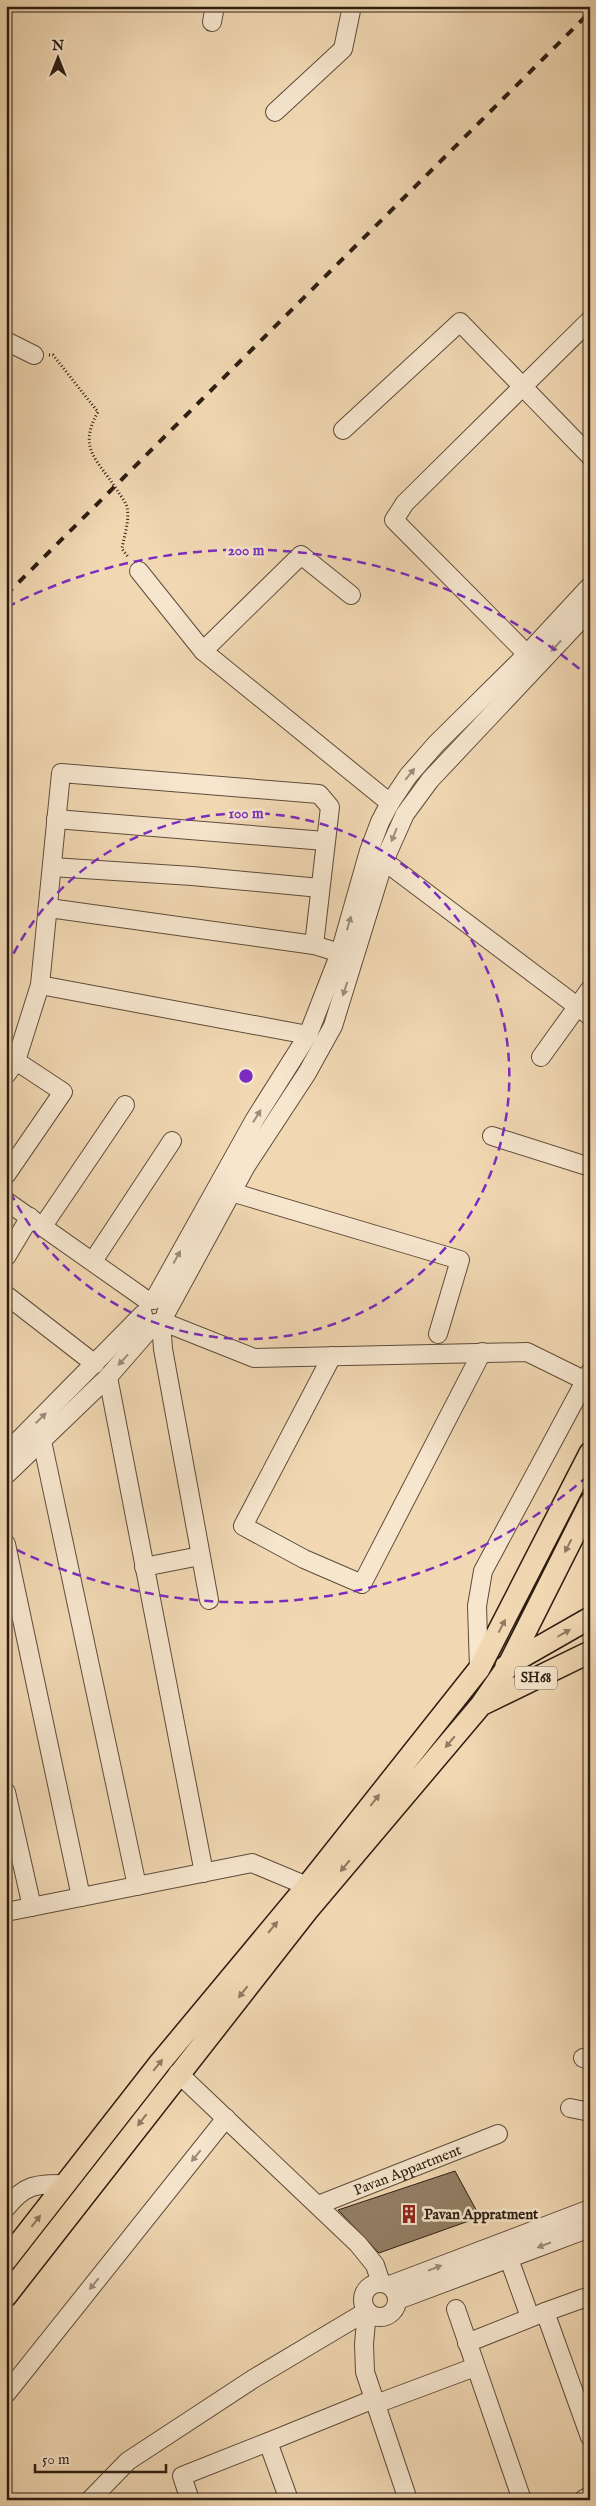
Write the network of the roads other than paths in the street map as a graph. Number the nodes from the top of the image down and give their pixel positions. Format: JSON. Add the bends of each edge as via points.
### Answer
{"nodes":[{"id":1,"x":352,"y":6,"type":"edge"},
{"id":2,"x":275,"y":112,"type":"dead end"},
{"id":3,"x":590,"y":320,"type":"edge"},
{"id":4,"x":6,"y":341,"type":"edge"},
{"id":5,"x":34,"y":354,"type":"road end"},
{"id":6,"x":523,"y":388,"type":"junction"},
{"id":7,"x":343,"y":430,"type":"dead end"},
{"id":8,"x":590,"y":456,"type":"edge"},
{"id":9,"x":139,"y":570,"type":"road end"},
{"id":10,"x":588,"y":593,"type":"edge"},
{"id":11,"x":351,"y":595,"type":"dead end"},
{"id":12,"x":590,"y":610,"type":"edge"},
{"id":13,"x":203,"y":651,"type":"junction"},
{"id":14,"x":527,"y":654,"type":"junction"},
{"id":15,"x":390,"y":803,"type":"junction"},
{"id":16,"x":56,"y":819,"type":"junction"},
{"id":17,"x":326,"y":841,"type":"junction"},
{"id":18,"x":384,"y":861,"type":"junction"},
{"id":19,"x":52,"y":867,"type":"junction"},
{"id":20,"x":320,"y":888,"type":"junction"},
{"id":21,"x":49,"y":908,"type":"junction"},
{"id":22,"x":314,"y":945,"type":"junction"},
{"id":23,"x":340,"y":953,"type":"junction"},
{"id":24,"x":40,"y":985,"type":"junction"},
{"id":25,"x":590,"y":989,"type":"edge"},
{"id":26,"x":583,"y":1011,"type":"edge"},
{"id":27,"x":308,"y":1035,"type":"junction"},
{"id":28,"x":542,"y":1057,"type":"dead end"},
{"id":29,"x":11,"y":1068,"type":"edge"},
{"id":30,"x":125,"y":1105,"type":"dead end"},
{"id":31,"x":492,"y":1136,"type":"dead end"},
{"id":32,"x":172,"y":1141,"type":"dead end"},
{"id":33,"x":590,"y":1167,"type":"edge"},
{"id":34,"x":6,"y":1175,"type":"edge"},
{"id":35,"x":231,"y":1192,"type":"junction"},
{"id":36,"x":6,"y":1201,"type":"edge"},
{"id":37,"x":36,"y":1221,"type":"junction"},
{"id":38,"x":6,"y":1256,"type":"edge"},
{"id":39,"x":93,"y":1261,"type":"junction"},
{"id":40,"x":6,"y":1295,"type":"edge"},
{"id":41,"x":154,"y":1312,"type":"junction"},
{"id":42,"x":438,"y":1334,"type":"dead end"},
{"id":43,"x":482,"y":1352,"type":"junction"},
{"id":44,"x":332,"y":1356,"type":"junction"},
{"id":45,"x":95,"y":1364,"type":"junction"},
{"id":46,"x":108,"y":1378,"type":"junction"},
{"id":47,"x":588,"y":1379,"type":"edge"},
{"id":48,"x":42,"y":1442,"type":"junction"},
{"id":49,"x":6,"y":1453,"type":"edge"},
{"id":50,"x":590,"y":1453,"type":"edge"},
{"id":51,"x":6,"y":1475,"type":"edge"},
{"id":52,"x":590,"y":1503,"type":"edge"},
{"id":53,"x":6,"y":1544,"type":"edge"},
{"id":54,"x":200,"y":1556,"type":"junction"},
{"id":55,"x":144,"y":1567,"type":"junction"},
{"id":56,"x":209,"y":1600,"type":"dead end"},
{"id":57,"x":590,"y":1618,"type":"edge"},
{"id":58,"x":590,"y":1652,"type":"edge"},
{"id":59,"x":508,"y":1666,"type":"junction"},
{"id":60,"x":479,"y":1669,"type":"junction"},
{"id":61,"x":481,"y":1705,"type":"junction"},
{"id":62,"x":444,"y":1712,"type":"junction"},
{"id":63,"x":6,"y":1792,"type":"edge"},
{"id":64,"x":204,"y":1873,"type":"junction"},
{"id":65,"x":137,"y":1886,"type":"junction"},
{"id":66,"x":307,"y":1886,"type":"junction"},
{"id":67,"x":82,"y":1897,"type":"junction"},
{"id":68,"x":32,"y":1907,"type":"junction"},
{"id":69,"x":6,"y":1912,"type":"edge"},
{"id":70,"x":178,"y":2074,"type":"junction"},
{"id":71,"x":570,"y":2108,"type":"dead end"},
{"id":72,"x":590,"y":2112,"type":"edge"},
{"id":73,"x":226,"y":2118,"type":"junction"},
{"id":74,"x":498,"y":2134,"type":"dead end"},
{"id":75,"x":65,"y":2184,"type":"junction"},
{"id":76,"x":318,"y":2205,"type":"junction"},
{"id":77,"x":6,"y":2208,"type":"edge"},
{"id":78,"x":590,"y":2208,"type":"edge"},
{"id":79,"x":590,"y":2228,"type":"edge"},
{"id":80,"x":509,"y":2259,"type":"junction"},
{"id":81,"x":6,"y":2260,"type":"edge"},
{"id":82,"x":390,"y":2290,"type":"junction"},
{"id":83,"x":6,"y":2296,"type":"edge"},
{"id":84,"x":584,"y":2298,"type":"dead end"},
{"id":85,"x":456,"y":2309,"type":"dead end"},
{"id":86,"x":367,"y":2311,"type":"junction"},
{"id":87,"x":538,"y":2315,"type":"junction"},
{"id":88,"x":467,"y":2343,"type":"junction"},
{"id":89,"x":476,"y":2368,"type":"junction"},
{"id":90,"x":6,"y":2394,"type":"edge"},
{"id":91,"x":375,"y":2401,"type":"junction"},
{"id":92,"x":590,"y":2437,"type":"edge"},
{"id":93,"x":268,"y":2442,"type":"junction"},
{"id":94,"x":90,"y":2500,"type":"edge"},
{"id":95,"x":190,"y":2500,"type":"edge"},
{"id":96,"x":289,"y":2500,"type":"edge"},
{"id":97,"x":408,"y":2500,"type":"edge"},
{"id":98,"x":522,"y":2500,"type":"edge"}],
"edges":[{"from":1,"to":2,"type":"street","via":[[343,49]]},
{"from":3,"to":6,"type":"street"},
{"from":4,"to":5,"type":"street"},
{"from":6,"to":7,"type":"street","via":[[460,322]]},
{"from":6,"to":8,"type":"street"},
{"from":6,"to":14,"type":"street","via":[[406,503],[394,520]]},
{"from":9,"to":13,"type":"street"},
{"from":10,"to":14,"type":"street"},
{"from":11,"to":13,"type":"street","via":[[301,555]]},
{"from":12,"to":18,"type":"street","one_way":true,"via":[[416,797],[398,826]]},
{"from":13,"to":15,"type":"street"},
{"from":15,"to":14,"type":"street","one_way":true,"via":[[436,744]]},
{"from":23,"to":15,"type":"street","one_way":true,"via":[[369,851]]},
{"from":16,"to":17,"type":"street"},
{"from":16,"to":17,"type":"street","via":[[61,773],[319,794],[330,807]]},
{"from":16,"to":19,"type":"street"},
{"from":17,"to":20,"type":"street"},
{"from":18,"to":26,"type":"street"},
{"from":18,"to":35,"type":"street","one_way":true,"via":[[333,1026]]},
{"from":19,"to":20,"type":"street"},
{"from":19,"to":21,"type":"street"},
{"from":20,"to":22,"type":"street"},
{"from":21,"to":22,"type":"street"},
{"from":21,"to":24,"type":"street"},
{"from":22,"to":23,"type":"street"},
{"from":23,"to":27,"type":"street"},
{"from":24,"to":27,"type":"street"},
{"from":24,"to":29,"type":"street"},
{"from":25,"to":26,"type":"street"},
{"from":26,"to":28,"type":"street"},
{"from":41,"to":27,"type":"street","one_way":true,"via":[[236,1150]]},
{"from":29,"to":34,"type":"street","via":[[63,1092]]},
{"from":30,"to":37,"type":"street"},
{"from":31,"to":33,"type":"street"},
{"from":32,"to":39,"type":"street"},
{"from":35,"to":41,"type":"street"},
{"from":35,"to":42,"type":"street","via":[[460,1260]]},
{"from":36,"to":37,"type":"street"},
{"from":37,"to":38,"type":"street"},
{"from":37,"to":39,"type":"street"},
{"from":39,"to":41,"type":"street"},
{"from":40,"to":45,"type":"street"},
{"from":41,"to":44,"type":"street","via":[[254,1358]]},
{"from":41,"to":45,"type":"street"},
{"from":41,"to":46,"type":"street","one_way":true},
{"from":41,"to":54,"type":"street"},
{"from":43,"to":44,"type":"street"},
{"from":43,"to":44,"type":"street","via":[[362,1584],[243,1526]]},
{"from":43,"to":47,"type":"street","via":[[527,1352]]},
{"from":49,"to":45,"type":"street","one_way":true},
{"from":46,"to":48,"type":"street"},
{"from":46,"to":55,"type":"street"},
{"from":47,"to":60,"type":"street","via":[[483,1571],[477,1606]]},
{"from":48,"to":51,"type":"street"},
{"from":48,"to":65,"type":"street"},
{"from":60,"to":50,"type":"main road","one_way":true},
{"from":52,"to":59,"type":"main road","one_way":true},
{"from":53,"to":67,"type":"street"},
{"from":54,"to":55,"type":"street"},
{"from":54,"to":56,"type":"street"},
{"from":55,"to":64,"type":"street"},
{"from":59,"to":57,"type":"main road","number":"SH68","one_way":true},
{"from":58,"to":61,"type":"main road","number":"SH68"},
{"from":59,"to":60,"type":"main road","number":"SH68"},
{"from":59,"to":61,"type":"main road"},
{"from":60,"to":62,"type":"main road"},
{"from":61,"to":62,"type":"main road","number":"SH68"},
{"from":61,"to":70,"type":"main road","one_way":true,"via":[[307,1911]]},
{"from":66,"to":62,"type":"main road","one_way":true},
{"from":63,"to":68,"type":"street"},
{"from":64,"to":65,"type":"street"},
{"from":64,"to":66,"type":"street","via":[[252,1863]]},
{"from":65,"to":67,"type":"street"},
{"from":75,"to":66,"type":"main road","one_way":true,"via":[[159,2064]]},
{"from":67,"to":68,"type":"street"},
{"from":68,"to":69,"type":"street"},
{"from":70,"to":73,"type":"street"},
{"from":70,"to":83,"type":"main road","one_way":true},
{"from":71,"to":72,"type":"street"},
{"from":73,"to":76,"type":"street"},
{"from":73,"to":90,"type":"street","one_way":true},
{"from":74,"to":76,"type":"street","name":"Pavan Appartment"},
{"from":75,"to":77,"type":"street","via":[[32,2186]]},
{"from":81,"to":75,"type":"main road","one_way":true},
{"from":76,"to":82,"type":"street","via":[[368,2254]]},
{"from":82,"to":78,"type":"street","one_way":true},
{"from":79,"to":80,"type":"street","one_way":true},
{"from":80,"to":82,"type":"street"},
{"from":80,"to":87,"type":"street"},
{"from":82,"to":86,"type":"street","via":[[373,2284],[365,2292],[363,2303]]},
{"from":82,"to":86,"type":"street","via":[[394,2311],[384,2317],[373,2316]]},
{"from":84,"to":87,"type":"street"},
{"from":85,"to":88,"type":"street"},
{"from":86,"to":91,"type":"street","via":[[365,2372]]},
{"from":86,"to":94,"type":"street","via":[[253,2378],[128,2461]]},
{"from":87,"to":88,"type":"street"},
{"from":87,"to":92,"type":"street"},
{"from":88,"to":89,"type":"street"},
{"from":89,"to":91,"type":"street"},
{"from":89,"to":98,"type":"street"},
{"from":91,"to":93,"type":"street"},
{"from":91,"to":97,"type":"street"},
{"from":93,"to":95,"type":"street","via":[[182,2476]]},
{"from":93,"to":96,"type":"street"}]}
